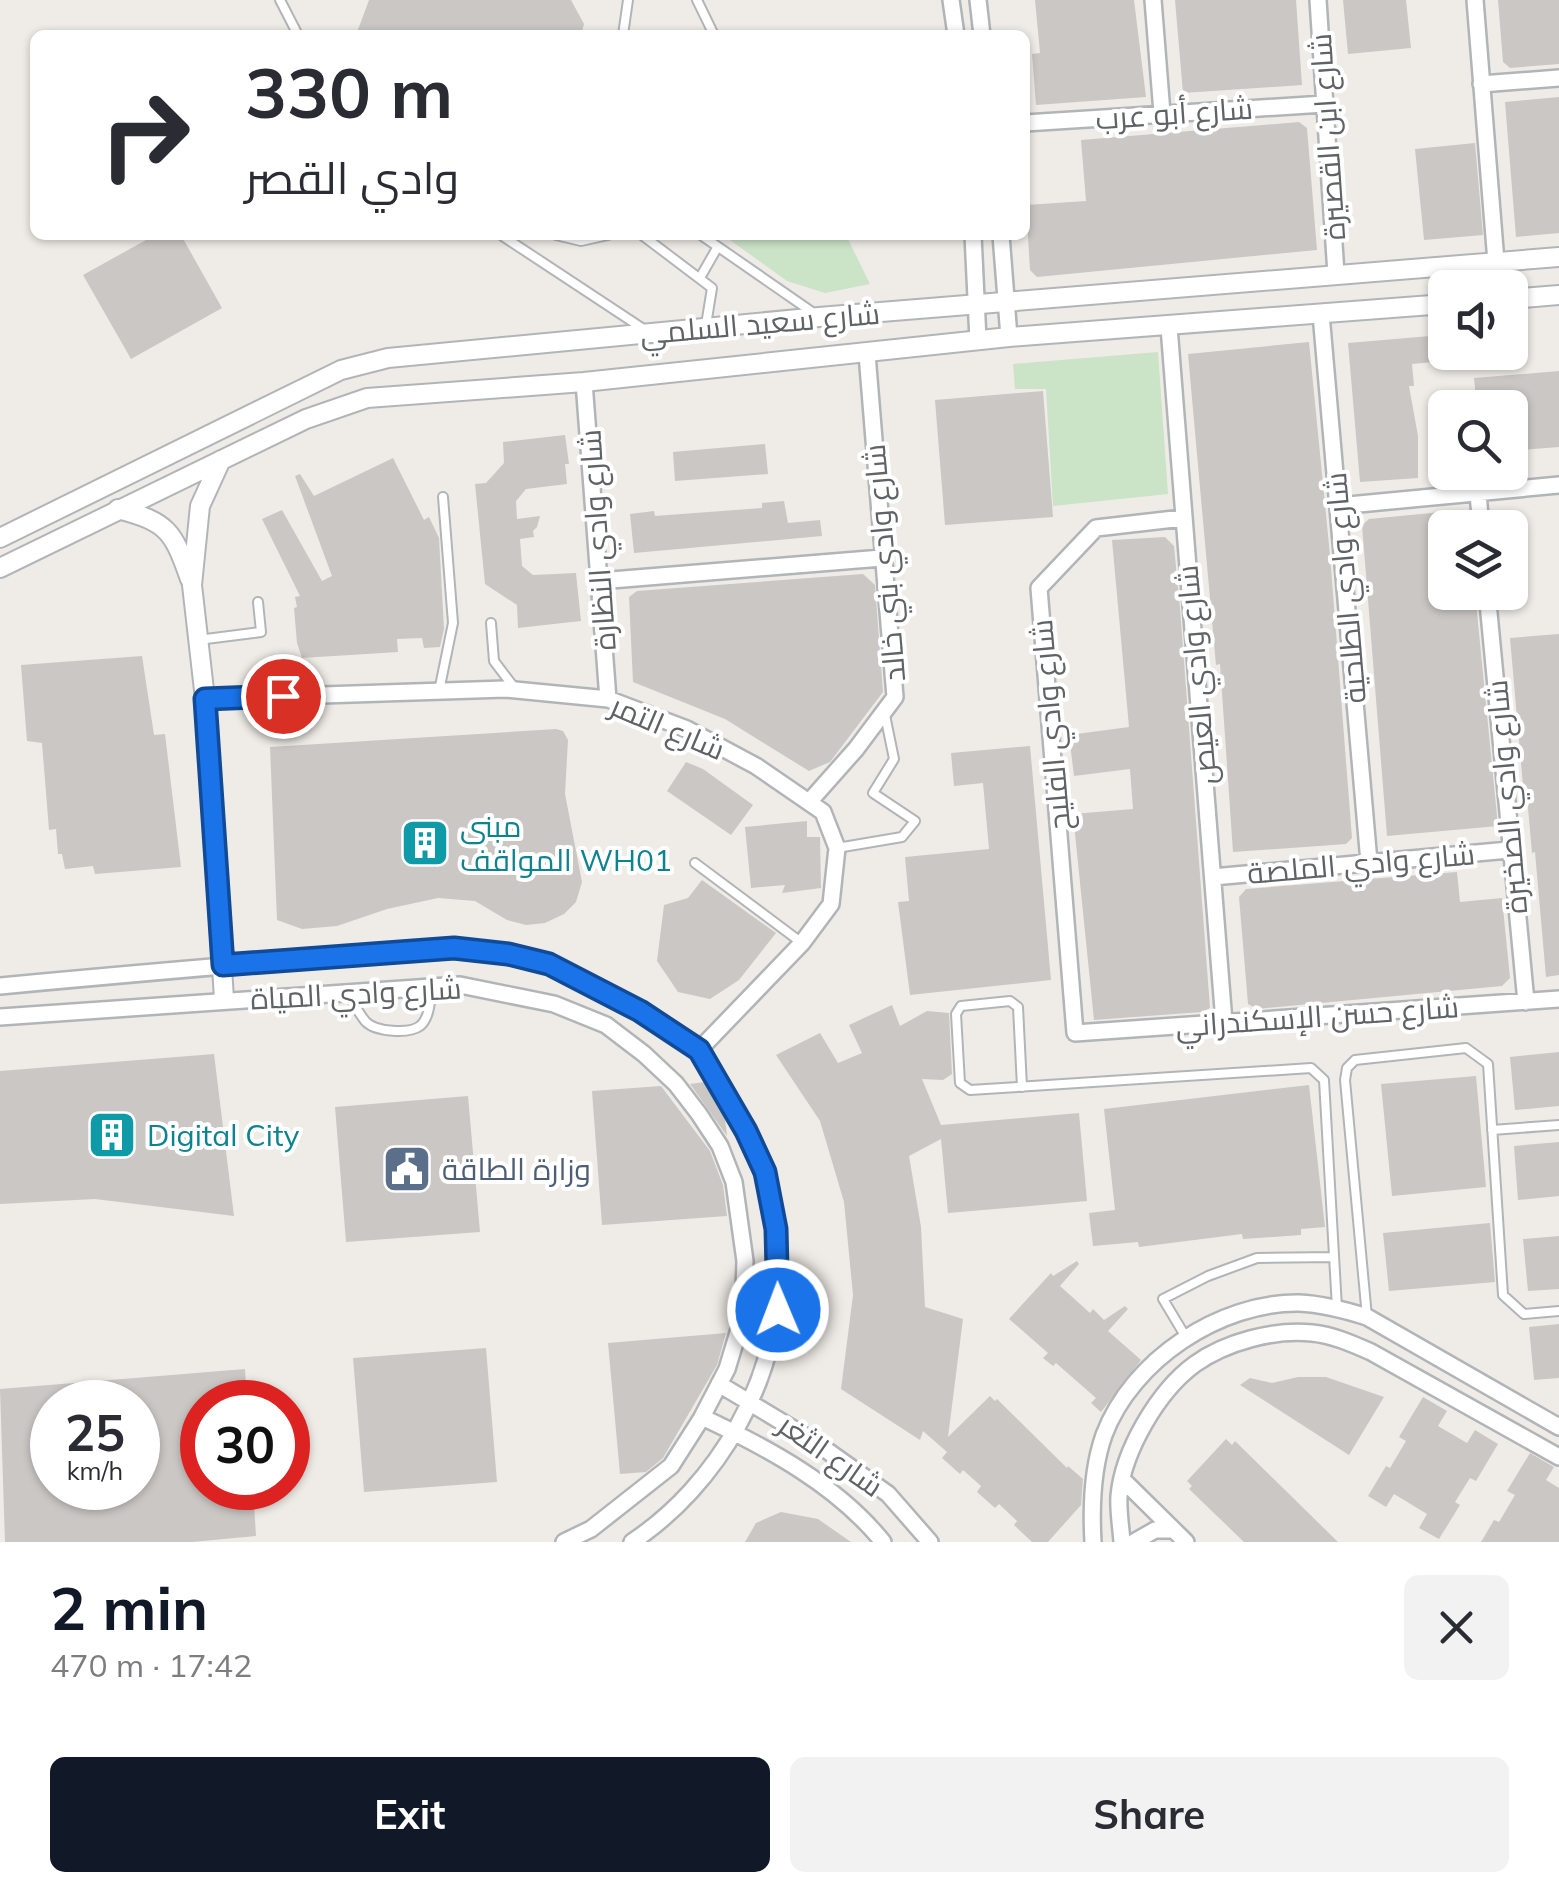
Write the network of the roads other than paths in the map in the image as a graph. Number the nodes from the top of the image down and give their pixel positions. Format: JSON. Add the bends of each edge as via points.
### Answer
{"nodes":[{"id":1,"x":280,"y":0,"type":"edge"},
{"id":2,"x":628,"y":0,"type":"edge"},
{"id":3,"x":697,"y":0,"type":"edge"},
{"id":4,"x":951,"y":0,"type":"edge"},
{"id":5,"x":978,"y":0,"type":"edge"},
{"id":6,"x":1153,"y":0,"type":"edge"},
{"id":7,"x":1318,"y":0,"type":"edge"},
{"id":8,"x":1475,"y":0,"type":"edge"},
{"id":9,"x":295,"y":30,"type":"edge"},
{"id":10,"x":624,"y":30,"type":"edge"},
{"id":11,"x":712,"y":30,"type":"edge"},
{"id":12,"x":955,"y":30,"type":"edge"},
{"id":13,"x":981,"y":30,"type":"edge"},
{"id":14,"x":1559,"y":78,"type":"edge"},
{"id":15,"x":1482,"y":84,"type":"junction"},
{"id":16,"x":1324,"y":104,"type":"junction"},
{"id":17,"x":1162,"y":112,"type":"junction"},
{"id":18,"x":1030,"y":122,"type":"edge"},
{"id":19,"x":509,"y":240,"type":"edge"},
{"id":20,"x":649,"y":240,"type":"edge"},
{"id":21,"x":707,"y":240,"type":"edge"},
{"id":22,"x":973,"y":240,"type":"edge"},
{"id":23,"x":1001,"y":240,"type":"edge"},
{"id":24,"x":717,"y":248,"type":"junction"},
{"id":25,"x":1559,"y":257,"type":"edge"},
{"id":26,"x":1496,"y":262,"type":"junction"},
{"id":27,"x":1336,"y":274,"type":"junction"},
{"id":28,"x":701,"y":276,"type":"junction"},
{"id":29,"x":1559,"y":295,"type":"edge"},
{"id":30,"x":1528,"y":298,"type":"edge"},
{"id":31,"x":1006,"y":304,"type":"junction"},
{"id":32,"x":1428,"y":305,"type":"edge"},
{"id":33,"x":977,"y":306,"type":"junction"},
{"id":34,"x":1321,"y":314,"type":"junction"},
{"id":35,"x":819,"y":317,"type":"junction"},
{"id":36,"x":1169,"y":327,"type":"junction"},
{"id":37,"x":706,"y":329,"type":"junction"},
{"id":38,"x":649,"y":332,"type":"junction"},
{"id":39,"x":1009,"y":337,"type":"junction"},
{"id":40,"x":978,"y":340,"type":"junction"},
{"id":41,"x":867,"y":354,"type":"junction"},
{"id":42,"x":584,"y":382,"type":"junction"},
{"id":43,"x":222,"y":460,"type":"junction"},
{"id":44,"x":1559,"y":485,"type":"edge"},
{"id":45,"x":1478,"y":493,"type":"junction"},
{"id":46,"x":443,"y":497,"type":"dead end"},
{"id":47,"x":1338,"y":506,"type":"junction"},
{"id":48,"x":118,"y":510,"type":"junction"},
{"id":49,"x":1479,"y":510,"type":"edge"},
{"id":50,"x":1183,"y":518,"type":"junction"},
{"id":51,"x":0,"y":538,"type":"edge"},
{"id":52,"x":882,"y":558,"type":"junction"},
{"id":53,"x":0,"y":568,"type":"edge"},
{"id":54,"x":600,"y":581,"type":"junction"},
{"id":55,"x":192,"y":584,"type":"junction"},
{"id":56,"x":258,"y":602,"type":"dead end"},
{"id":57,"x":1489,"y":610,"type":"edge"},
{"id":58,"x":491,"y":623,"type":"dead end"},
{"id":59,"x":198,"y":640,"type":"junction"},
{"id":60,"x":439,"y":690,"type":"junction"},
{"id":61,"x":516,"y":690,"type":"junction"},
{"id":62,"x":608,"y":698,"type":"junction"},
{"id":63,"x":205,"y":699,"type":"junction"},
{"id":64,"x":884,"y":711,"type":"junction"},
{"id":65,"x":809,"y":802,"type":"junction"},
{"id":66,"x":837,"y":848,"type":"junction"},
{"id":67,"x":1510,"y":850,"type":"junction"},
{"id":68,"x":1370,"y":862,"type":"junction"},
{"id":69,"x":695,"y":863,"type":"dead end"},
{"id":70,"x":1214,"y":877,"type":"junction"},
{"id":71,"x":802,"y":942,"type":"junction"},
{"id":72,"x":223,"y":965,"type":"junction"},
{"id":73,"x":0,"y":986,"type":"edge"},
{"id":74,"x":432,"y":987,"type":"junction"},
{"id":75,"x":348,"y":994,"type":"junction"},
{"id":76,"x":224,"y":999,"type":"junction"},
{"id":77,"x":1559,"y":999,"type":"edge"},
{"id":78,"x":1526,"y":1002,"type":"junction"},
{"id":79,"x":0,"y":1017,"type":"edge"},
{"id":80,"x":1224,"y":1022,"type":"junction"},
{"id":81,"x":1075,"y":1033,"type":"joint"},
{"id":82,"x":699,"y":1050,"type":"junction"},
{"id":83,"x":1022,"y":1087,"type":"junction"},
{"id":84,"x":1559,"y":1125,"type":"edge"},
{"id":85,"x":1492,"y":1130,"type":"junction"},
{"id":86,"x":1334,"y":1257,"type":"junction"},
{"id":87,"x":1336,"y":1308,"type":"junction"},
{"id":88,"x":1559,"y":1312,"type":"edge"},
{"id":89,"x":1367,"y":1317,"type":"junction"},
{"id":90,"x":1187,"y":1340,"type":"junction"},
{"id":91,"x":1164,"y":1354,"type":"junction"},
{"id":92,"x":1185,"y":1374,"type":"junction"},
{"id":93,"x":719,"y":1384,"type":"junction"},
{"id":94,"x":752,"y":1401,"type":"junction"},
{"id":95,"x":702,"y":1418,"type":"junction"},
{"id":96,"x":1559,"y":1426,"type":"edge"},
{"id":97,"x":736,"y":1433,"type":"junction"},
{"id":98,"x":815,"y":1442,"type":"junction"},
{"id":99,"x":1559,"y":1457,"type":"edge"},
{"id":100,"x":798,"y":1470,"type":"junction"},
{"id":101,"x":1122,"y":1479,"type":"junction"},
{"id":102,"x":1179,"y":1536,"type":"edge"},
{"id":103,"x":564,"y":1542,"type":"edge"},
{"id":104,"x":632,"y":1542,"type":"edge"},
{"id":105,"x":883,"y":1542,"type":"edge"},
{"id":106,"x":930,"y":1542,"type":"edge"},
{"id":107,"x":1093,"y":1542,"type":"edge"},
{"id":108,"x":1122,"y":1542,"type":"edge"},
{"id":109,"x":1134,"y":1542,"type":"edge"}],
"edges":[{"from":1,"to":9,"type":"lane"},
{"from":2,"to":10,"type":"lane"},
{"from":3,"to":11,"type":"lane"},
{"from":4,"to":12,"type":"street"},
{"from":5,"to":13,"type":"street"},
{"from":6,"to":17,"type":"street"},
{"from":7,"to":16,"type":"street","name":"شارع ابن القصيرة"},
{"from":8,"to":15,"type":"street"},
{"from":14,"to":15,"type":"street"},
{"from":15,"to":26,"type":"street"},
{"from":16,"to":17,"type":"street","name":"شارع أبو عرب"},
{"from":16,"to":27,"type":"street","name":"شارع ابن القصيرة"},
{"from":17,"to":18,"type":"street","name":"شارع أبو عرب"},
{"from":19,"to":38,"type":"lane"},
{"from":20,"to":28,"type":"lane"},
{"from":21,"to":24,"type":"lane"},
{"from":22,"to":33,"type":"street"},
{"from":23,"to":31,"type":"street"},
{"from":24,"to":28,"type":"lane"},
{"from":24,"to":35,"type":"lane"},
{"from":25,"to":26,"type":"street","name":"شارع سعيد السلمي"},
{"from":26,"to":27,"type":"street","name":"شارع سعيد السلمي"},
{"from":27,"to":31,"type":"street","name":"شارع سعيد السلمي"},
{"from":28,"to":37,"type":"lane","via":[[712,288]]},
{"from":29,"to":30,"type":"street"},
{"from":31,"to":33,"type":"street","name":"شارع سعيد السلمي"},
{"from":31,"to":39,"type":"street"},
{"from":32,"to":34,"type":"street","name":"شارع سعيد السلمي"},
{"from":33,"to":35,"type":"street","name":"شارع سعيد السلمي"},
{"from":33,"to":40,"type":"street"},
{"from":34,"to":36,"type":"street","name":"شارع سعيد السلمي"},
{"from":34,"to":47,"type":"street","name":"شارع وادي الطلحية"},
{"from":35,"to":37,"type":"street","name":"شارع سعيد السلمي"},
{"from":36,"to":39,"type":"street","name":"شارع سعيد السلمي"},
{"from":36,"to":50,"type":"street","name":"شارع وادي العيص"},
{"from":37,"to":38,"type":"street","name":"شارع سعيد السلمي"},
{"from":38,"to":51,"type":"street","name":"شارع سعيد السلمي","via":[[388,358],[341,370]]},
{"from":39,"to":40,"type":"street","name":"شارع سعيد السلمي"},
{"from":40,"to":41,"type":"street","name":"شارع سعيد السلمي"},
{"from":41,"to":42,"type":"street","name":"شارع سعيد السلمي"},
{"from":41,"to":52,"type":"street","name":"شارع وادي بني خالد"},
{"from":42,"to":43,"type":"street","name":"شارع سعيد السلمي","via":[[366,398]]},
{"from":42,"to":54,"type":"street","name":"شارع وادي النظارة"},
{"from":43,"to":48,"type":"street","name":"شارع سعيد السلمي"},
{"from":43,"to":55,"type":"street","via":[[200,506]]},
{"from":44,"to":45,"type":"street"},
{"from":45,"to":47,"type":"street"},
{"from":45,"to":49,"type":"street"},
{"from":46,"to":60,"type":"lane","via":[[453,622]]},
{"from":47,"to":68,"type":"street","name":"شارع وادي الطلحية"},
{"from":48,"to":53,"type":"street","name":"شارع سعيد السلمي"},
{"from":48,"to":55,"type":"street","via":[[151,517],[165,529],[177,541]]},
{"from":50,"to":70,"type":"street","name":"شارع وادي العيص"},
{"from":50,"to":81,"type":"street","name":"شارع وادي الفليح","via":[[1096,528],[1039,588]]},
{"from":52,"to":54,"type":"street"},
{"from":52,"to":64,"type":"street","name":"شارع وادي بني خالد","via":[[895,697]]},
{"from":54,"to":62,"type":"street","name":"شارع وادي النظارة"},
{"from":55,"to":59,"type":"street"},
{"from":56,"to":59,"type":"lane","via":[[260,632]]},
{"from":57,"to":67,"type":"street","name":"شارع وادي الصخيرة"},
{"from":58,"to":61,"type":"lane","via":[[494,662]]},
{"from":59,"to":63,"type":"street"},
{"from":60,"to":61,"type":"street","name":"شارع التمر"},
{"from":60,"to":63,"type":"street","name":"شارع التمر"},
{"from":61,"to":62,"type":"street","name":"شارع التمر"},
{"from":62,"to":65,"type":"street","name":"شارع التمر","via":[[704,738]]},
{"from":63,"to":72,"type":"street"},
{"from":64,"to":65,"type":"street","name":"شارع وادي بني خالد"},
{"from":64,"to":66,"type":"lane","via":[[894,759],[873,793],[914,822],[902,836]]},
{"from":65,"to":66,"type":"street","name":"شارع التمر","via":[[823,812]]},
{"from":66,"to":71,"type":"street","via":[[831,904]]},
{"from":67,"to":68,"type":"street","name":"شارع وادي الملصة"},
{"from":67,"to":78,"type":"street","name":"شارع وادي الصخيرة"},
{"from":68,"to":70,"type":"street","name":"شارع وادي الملصة"},
{"from":69,"to":71,"type":"lane"},
{"from":70,"to":80,"type":"street","name":"شارع وادي العيص"},
{"from":71,"to":82,"type":"street"},
{"from":72,"to":73,"type":"street","name":"شارع وادي المياة"},
{"from":72,"to":76,"type":"street"},
{"from":72,"to":82,"type":"street","name":"شارع وادي المياة","via":[[454,948],[508,954],[549,964]]},
{"from":74,"to":75,"type":"street","name":"شارع وادي المياة"},
{"from":74,"to":75,"type":"lane","via":[[428,1014],[416,1028],[375,1028]]},
{"from":74,"to":93,"type":"street","name":"شارع وادي المياة","via":[[500,991],[606,1025],[676,1084],[698,1114],[720,1146],[742,1222],[743,1316]]},
{"from":75,"to":76,"type":"street","name":"شارع وادي المياة"},
{"from":76,"to":79,"type":"street","name":"شارع وادي المياة"},
{"from":77,"to":78,"type":"street","name":"شارع حسن الإسكندراني"},
{"from":78,"to":80,"type":"street","name":"شارع حسن الإسكندراني"},
{"from":80,"to":81,"type":"street","name":"شارع حسن الإسكندراني"},
{"from":82,"to":94,"type":"street","name":"شارع وادي المياة","via":[[765,1172],[776,1229],[778,1310]]},
{"from":83,"to":83,"type":"lane","via":[[970,1090],[960,1083],[960,1006],[1010,1001],[1018,1007]]},
{"from":83,"to":86,"type":"lane","via":[[1310,1068],[1324,1080]]},
{"from":84,"to":85,"type":"lane"},
{"from":85,"to":88,"type":"lane","via":[[1503,1295],[1524,1314]]},
{"from":85,"to":89,"type":"lane","via":[[1488,1064],[1466,1048],[1355,1060],[1348,1068]]},
{"from":86,"to":87,"type":"lane"},
{"from":86,"to":90,"type":"lane","via":[[1257,1258],[1163,1299]]},
{"from":87,"to":89,"type":"street"},
{"from":87,"to":90,"type":"street","via":[[1256,1308]]},
{"from":89,"to":96,"type":"street"},
{"from":90,"to":91,"type":"street"},
{"from":91,"to":92,"type":"street"},
{"from":91,"to":107,"type":"street","via":[[1134,1383],[1104,1434],[1091,1502]]},
{"from":92,"to":99,"type":"street","via":[[1248,1338],[1311,1332],[1371,1352]]},
{"from":92,"to":101,"type":"street","via":[[1154,1408]]},
{"from":93,"to":94,"type":"street","name":"شارع الثغر"},
{"from":93,"to":95,"type":"street","name":"شارع وادي المياة"},
{"from":94,"to":97,"type":"street","name":"شارع وادي المياة"},
{"from":94,"to":98,"type":"street","name":"شارع الثغر"},
{"from":95,"to":97,"type":"street","name":"شارع الثغر"},
{"from":95,"to":103,"type":"street","name":"شارع وادي المياة","via":[[671,1466],[591,1529]]},
{"from":97,"to":100,"type":"street","name":"شارع الثغر"},
{"from":97,"to":104,"type":"street","name":"شارع وادي المياة","via":[[656,1526]]},
{"from":98,"to":100,"type":"street"},
{"from":98,"to":106,"type":"street","name":"شارع الثغر","via":[[888,1494]]},
{"from":100,"to":105,"type":"street","name":"شارع الثغر","via":[[860,1514]]},
{"from":101,"to":102,"type":"street"},
{"from":101,"to":108,"type":"street"},
{"from":102,"to":109,"type":"street","via":[[1155,1530]]}]}
